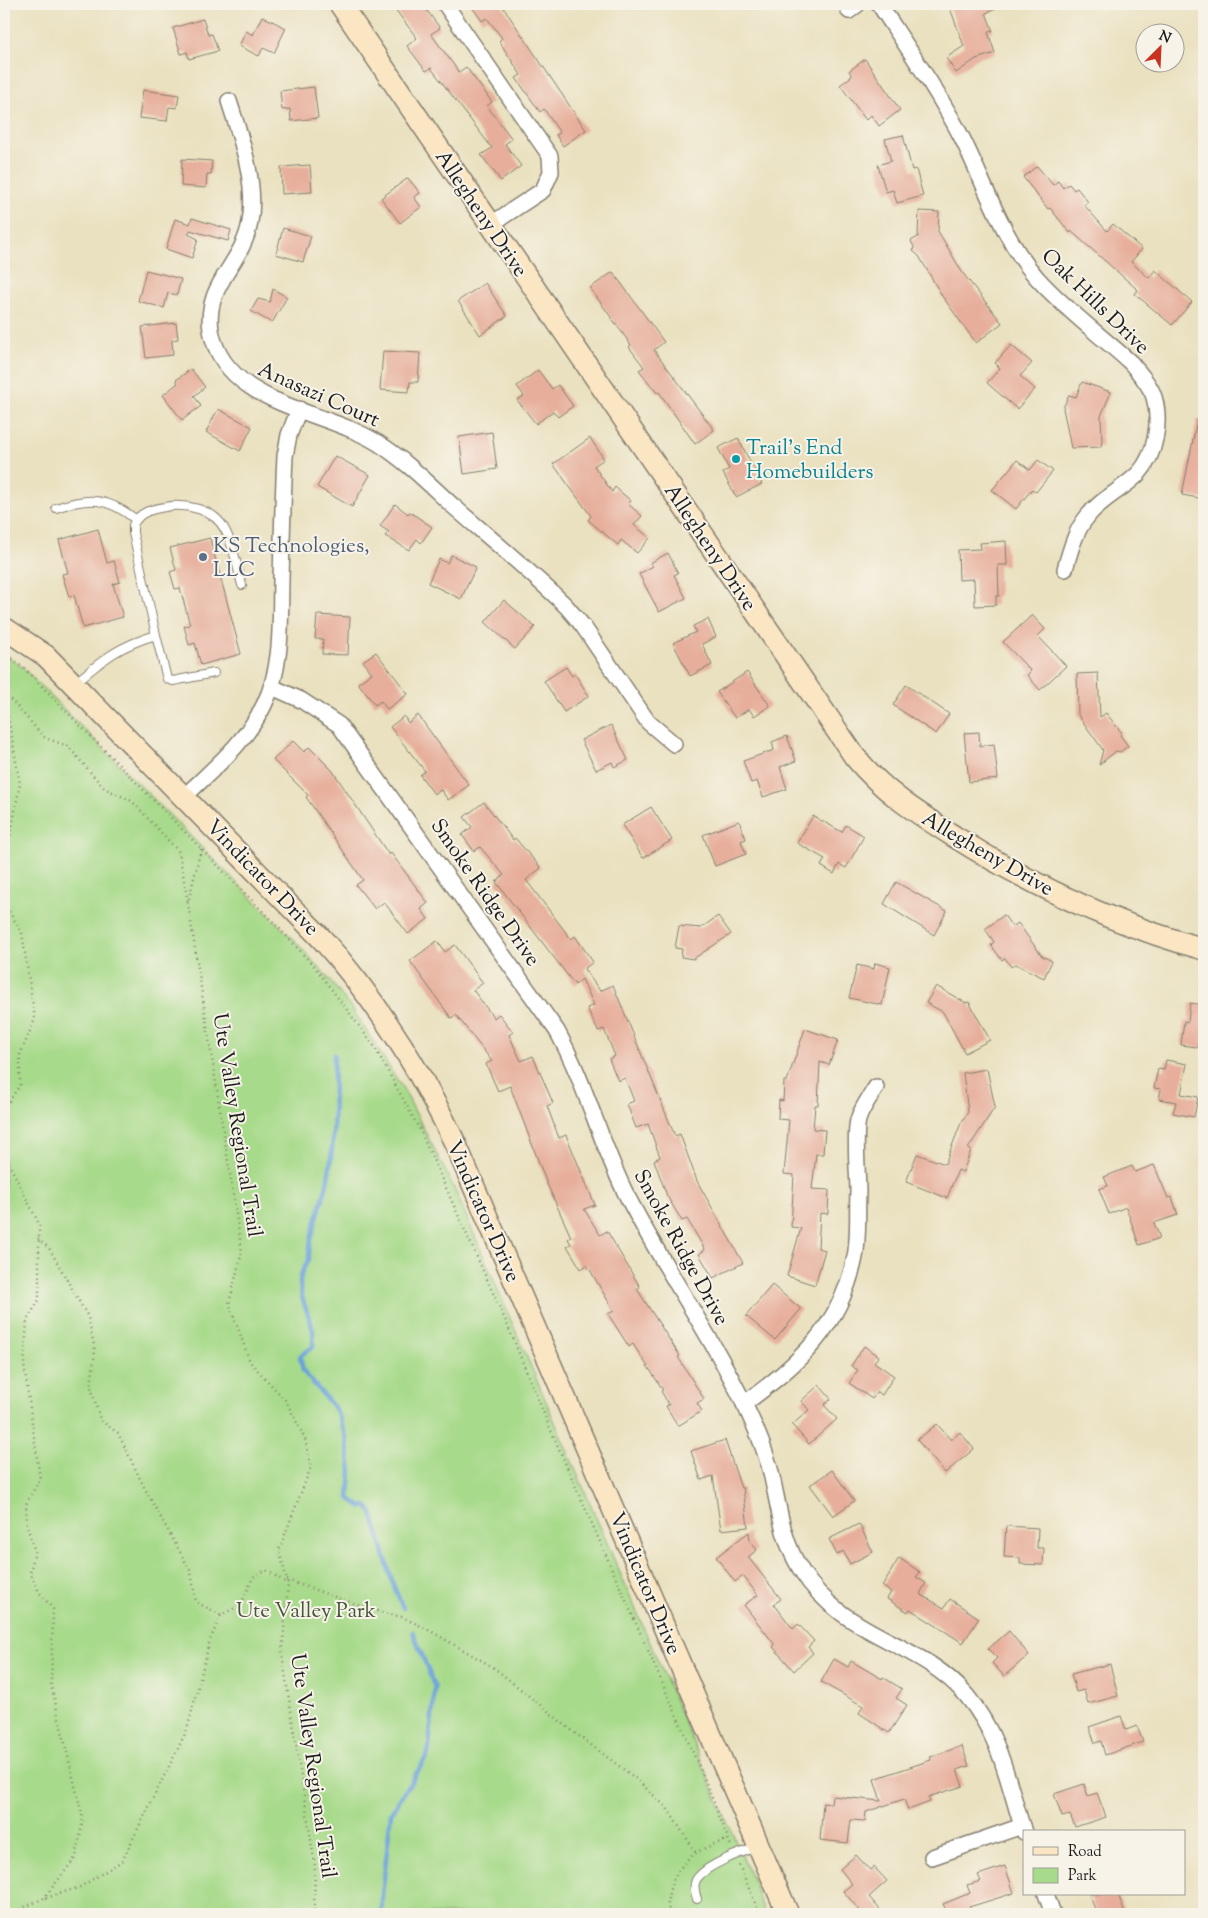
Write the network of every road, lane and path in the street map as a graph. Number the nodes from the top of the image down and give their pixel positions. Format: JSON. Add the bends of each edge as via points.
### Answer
{"nodes":[{"id":1,"x":340,"y":4,"type":"edge"},
{"id":2,"x":445,"y":4,"type":"edge"},
{"id":3,"x":879,"y":4,"type":"edge"},
{"id":4,"x":229,"y":101,"type":"dead end"},
{"id":5,"x":490,"y":225,"type":"junction"},
{"id":6,"x":299,"y":408,"type":"junction"},
{"id":7,"x":56,"y":508,"type":"dead end"},
{"id":8,"x":135,"y":519,"type":"junction"},
{"id":9,"x":1065,"y":569,"type":"dead end"},
{"id":10,"x":242,"y":585,"type":"dead end"},
{"id":11,"x":4,"y":628,"type":"edge"},
{"id":12,"x":156,"y":634,"type":"junction"},
{"id":13,"x":4,"y":653,"type":"edge"},
{"id":14,"x":214,"y":673,"type":"dead end"},
{"id":15,"x":73,"y":684,"type":"junction"},
{"id":16,"x":272,"y":687,"type":"junction"},
{"id":17,"x":4,"y":693,"type":"edge"},
{"id":18,"x":674,"y":744,"type":"dead end"},
{"id":19,"x":184,"y":796,"type":"junction"},
{"id":20,"x":201,"y":849,"type":"junction"},
{"id":21,"x":4,"y":870,"type":"edge"},
{"id":22,"x":4,"y":903,"type":"edge"},
{"id":23,"x":188,"y":903,"type":"junction"},
{"id":24,"x":1204,"y":949,"type":"edge"},
{"id":25,"x":876,"y":1087,"type":"dead end"},
{"id":26,"x":4,"y":1109,"type":"edge"},
{"id":27,"x":4,"y":1154,"type":"edge"},
{"id":28,"x":38,"y":1239,"type":"junction"},
{"id":29,"x":744,"y":1404,"type":"junction"},
{"id":30,"x":288,"y":1582,"type":"junction"},
{"id":31,"x":221,"y":1615,"type":"junction"},
{"id":32,"x":1023,"y":1829,"type":"edge"},
{"id":33,"x":760,"y":1846,"type":"junction"},
{"id":34,"x":696,"y":1853,"type":"dead end"},
{"id":35,"x":734,"y":1855,"type":"junction"},
{"id":36,"x":932,"y":1857,"type":"dead end"},
{"id":37,"x":1047,"y":1896,"type":"edge"},
{"id":38,"x":44,"y":1898,"type":"junction"},
{"id":39,"x":697,"y":1899,"type":"dead end"},
{"id":40,"x":10,"y":1914,"type":"edge"},
{"id":41,"x":314,"y":1914,"type":"edge"},
{"id":42,"x":760,"y":1914,"type":"edge"},
{"id":43,"x":788,"y":1914,"type":"edge"},
{"id":44,"x":1053,"y":1914,"type":"edge"}],
"edges":[{"from":1,"to":5,"type":"main road","name":"Allegheny Drive"},
{"from":2,"to":5,"type":"street","via":[[550,156],[551,172],[543,190]]},
{"from":3,"to":9,"type":"street","name":"Oak Hills Drive","via":[[938,94],[1005,231],[1021,256],[1037,278],[1131,362],[1154,396],[1157,418],[1150,456],[1140,472],[1086,517]]},
{"from":4,"to":6,"type":"street","name":"Anasazi Court","via":[[250,178],[252,207],[244,241],[214,294],[211,329],[225,366],[241,382],[259,393]]},
{"from":5,"to":24,"type":"main road","name":"Allegheny Drive","via":[[855,757],[874,780],[900,802],[1036,884],[1128,924]]},
{"from":6,"to":16,"type":"street","via":[[285,456],[279,634]]},
{"from":6,"to":18,"type":"street","name":"Anasazi Court","via":[[352,428],[396,456],[541,582],[583,626],[648,722]]},
{"from":7,"to":8,"type":"lane","via":[[90,499],[115,505]]},
{"from":8,"to":10,"type":"lane","via":[[153,509],[178,504],[213,516],[225,528]]},
{"from":8,"to":12,"type":"lane","via":[[133,533]]},
{"from":11,"to":15,"type":"main road","name":"Vindicator Drive","via":[[46,656]]},
{"from":12,"to":14,"type":"lane","via":[[168,679],[173,681]]},
{"from":12,"to":15,"type":"lane","via":[[128,644]]},
{"from":13,"to":20,"type":"path","via":[[23,667]]},
{"from":15,"to":19,"type":"main road","name":"Vindicator Drive"},
{"from":16,"to":19,"type":"street","via":[[252,726]]},
{"from":16,"to":29,"type":"street","name":"Smoke Ridge Drive","via":[[301,700],[339,725],[557,1031],[570,1055],[624,1189]]},
{"from":17,"to":21,"type":"path","via":[[20,784]]},
{"from":17,"to":23,"type":"path","via":[[45,738],[68,746],[104,788],[132,801],[179,852]]},
{"from":19,"to":33,"type":"main road","name":"Vindicator Drive","via":[[354,975],[431,1093]]},
{"from":20,"to":23,"type":"path","name":"Ute Valley Regional Trail"},
{"from":20,"to":35,"type":"path","via":[[314,966],[374,1046],[419,1128],[705,1780]]},
{"from":22,"to":26,"type":"path","via":[[22,933],[35,1018],[20,1055],[20,1085]]},
{"from":23,"to":30,"type":"path","name":"Ute Valley Regional Trail","via":[[242,1252],[229,1304],[250,1362],[286,1401],[305,1439],[311,1467],[279,1550]]},
{"from":25,"to":29,"type":"street","via":[[858,1120],[855,1256],[849,1281],[838,1307],[808,1352]]},
{"from":27,"to":28,"type":"path","via":[[38,1224]]},
{"from":28,"to":31,"type":"path","via":[[49,1248],[88,1317],[95,1350],[91,1387],[100,1420],[118,1433],[190,1572],[196,1602]]},
{"from":28,"to":38,"type":"path","via":[[39,1300],[28,1320],[24,1365],[40,1479],[26,1504],[27,1526],[35,1552],[30,1572],[39,1592],[53,1609],[51,1685],[83,1819],[76,1857]]},
{"from":29,"to":32,"type":"street","name":"Smoke Ridge Drive","via":[[769,1466],[779,1521],[800,1570],[818,1593],[842,1614],[865,1630],[924,1660],[965,1695],[996,1739]]},
{"from":30,"to":31,"type":"path","via":[[266,1570],[253,1577],[241,1605]]},
{"from":30,"to":34,"type":"path","via":[[402,1617],[493,1667],[636,1778],[666,1808]]},
{"from":30,"to":41,"type":"path","name":"Ute Valley Regional Trail","via":[[282,1654],[315,1866]]},
{"from":31,"to":38,"type":"path","via":[[210,1640],[187,1730],[122,1861],[80,1886]]},
{"from":32,"to":36,"type":"street"},
{"from":33,"to":35,"type":"lane"},
{"from":33,"to":43,"type":"main road","name":"Vindicator Drive"},
{"from":35,"to":39,"type":"lane","via":[[705,1871],[696,1880]]},
{"from":35,"to":42,"type":"path"},
{"from":37,"to":44,"type":"street"},
{"from":38,"to":40,"type":"path"}]}
